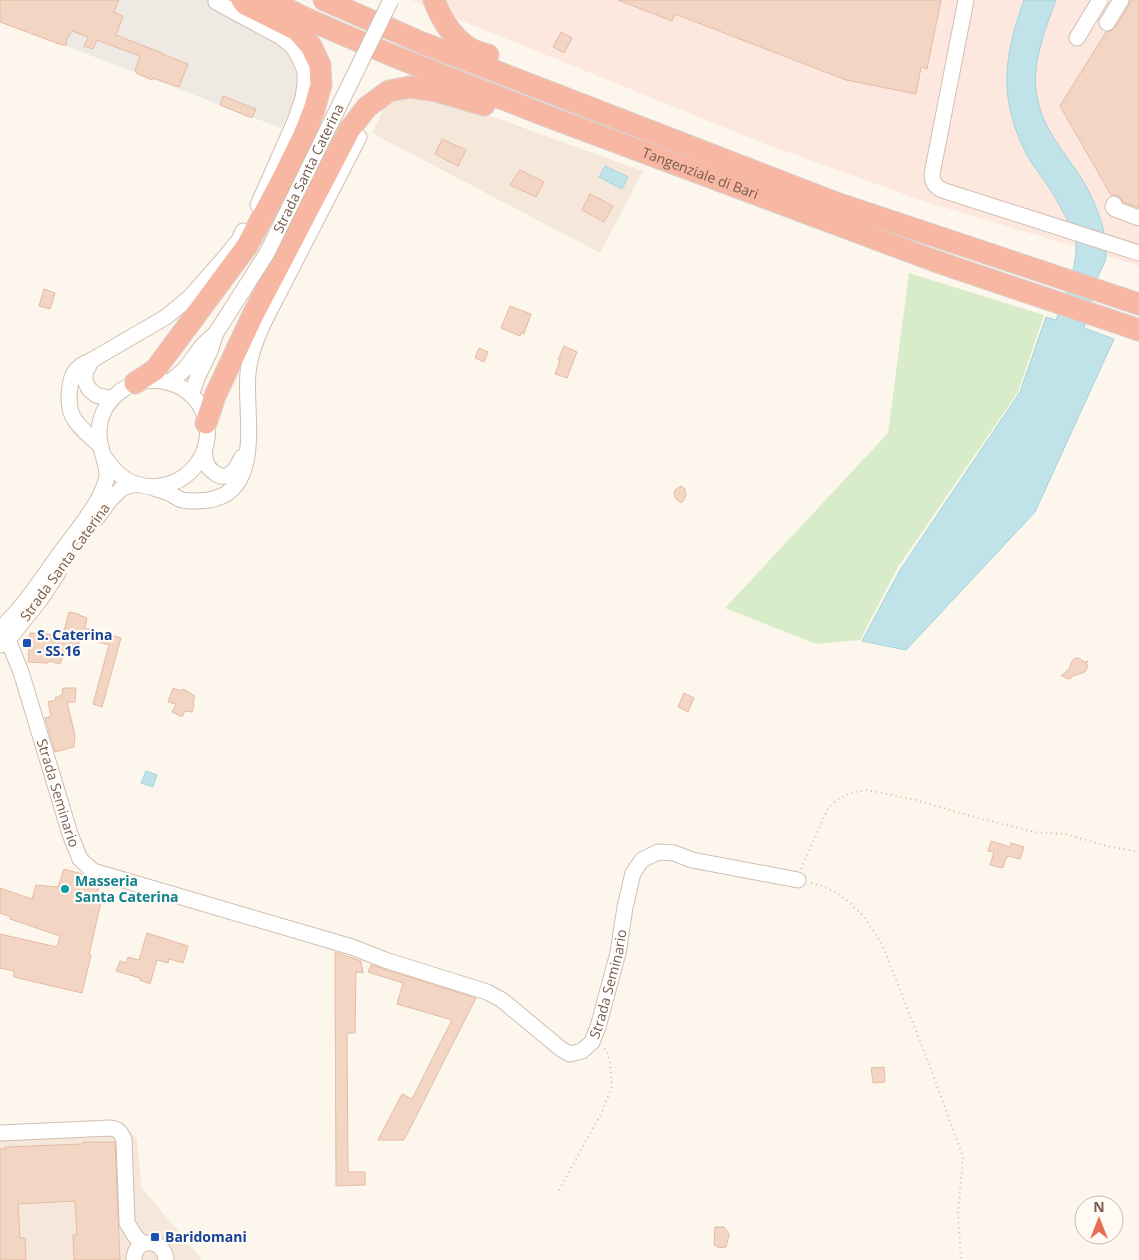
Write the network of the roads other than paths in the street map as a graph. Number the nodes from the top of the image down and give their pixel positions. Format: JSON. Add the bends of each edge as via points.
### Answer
{"nodes":[{"id":1,"x":242,"y":0,"type":"edge"},
{"id":2,"x":268,"y":0,"type":"edge"},
{"id":3,"x":324,"y":0,"type":"edge"},
{"id":4,"x":391,"y":0,"type":"edge"},
{"id":5,"x":434,"y":0,"type":"edge"},
{"id":6,"x":966,"y":0,"type":"edge"},
{"id":7,"x":1100,"y":0,"type":"edge"},
{"id":8,"x":1121,"y":0,"type":"edge"},
{"id":9,"x":216,"y":2,"type":"dead end"},
{"id":10,"x":1107,"y":23,"type":"dead end"},
{"id":11,"x":1077,"y":38,"type":"dead end"},
{"id":12,"x":542,"y":89,"type":"junction"},
{"id":13,"x":544,"y":115,"type":"junction"},
{"id":14,"x":359,"y":137,"type":"dead end"},
{"id":15,"x":1114,"y":204,"type":"dead end"},
{"id":16,"x":1139,"y":218,"type":"edge"},
{"id":17,"x":1138,"y":252,"type":"edge"},
{"id":18,"x":1139,"y":304,"type":"edge"},
{"id":19,"x":1139,"y":330,"type":"edge"},
{"id":20,"x":216,"y":333,"type":"junction"},
{"id":21,"x":92,"y":360,"type":"junction"},
{"id":22,"x":170,"y":382,"type":"junction"},
{"id":23,"x":135,"y":383,"type":"junction"},
{"id":24,"x":191,"y":395,"type":"junction"},
{"id":25,"x":112,"y":399,"type":"junction"},
{"id":26,"x":206,"y":423,"type":"junction"},
{"id":27,"x":248,"y":447,"type":"junction"},
{"id":28,"x":204,"y":452,"type":"junction"},
{"id":29,"x":103,"y":453,"type":"junction"},
{"id":30,"x":135,"y":484,"type":"junction"},
{"id":31,"x":153,"y":487,"type":"junction"},
{"id":32,"x":3,"y":638,"type":"edge"},
{"id":33,"x":798,"y":880,"type":"road end"},
{"id":34,"x":0,"y":1133,"type":"edge"},
{"id":35,"x":133,"y":1239,"type":"junction"},
{"id":36,"x":134,"y":1260,"type":"edge"},
{"id":37,"x":166,"y":1260,"type":"edge"}],
"edges":[{"from":1,"to":23,"type":"highway","via":[[297,30],[320,65],[321,85],[314,110],[282,180],[247,246],[155,370]]},
{"from":2,"to":13,"type":"highway","name":"Tangenziale di Bari","via":[[391,55]]},
{"from":3,"to":12,"type":"highway","name":"Tangenziale di Bari","via":[[420,42]]},
{"from":4,"to":20,"type":"street","name":"Strada Santa Caterina","bridge":true,"via":[[267,253]]},
{"from":5,"to":12,"type":"highway","via":[[440,16],[454,35],[470,48],[512,65]]},
{"from":6,"to":17,"type":"street","via":[[933,182],[939,189]]},
{"from":7,"to":11,"type":"street"},
{"from":8,"to":10,"type":"street"},
{"from":9,"to":21,"type":"street","via":[[293,46],[305,71],[303,98],[262,198],[239,240],[190,297],[166,317]]},
{"from":12,"to":18,"type":"highway","name":"Tangenziale di Bari","via":[[836,203]]},
{"from":13,"to":19,"type":"highway","name":"Tangenziale di Bari","via":[[935,261]]},
{"from":13,"to":26,"type":"highway","via":[[487,106],[410,87],[389,91],[367,107],[350,128],[252,317]]},
{"from":14,"to":27,"type":"street","via":[[256,340],[248,375]]},
{"from":15,"to":16,"type":"street","via":[[1118,211]]},
{"from":20,"to":22,"type":"street","name":"Strada Santa Caterina"},
{"from":20,"to":24,"type":"street","name":"Strada Santa Caterina"},
{"from":21,"to":25,"type":"street","via":[[85,373],[89,389],[96,395]]},
{"from":21,"to":29,"type":"street","via":[[82,363],[74,372],[69,401],[72,416]]},
{"from":22,"to":23,"type":"street","name":"Strada Santa Caterina","via":[[152,379]]},
{"from":22,"to":24,"type":"street","name":"Strada Santa Caterina"},
{"from":23,"to":25,"type":"street","name":"Strada Santa Caterina"},
{"from":24,"to":26,"type":"street","name":"Strada Santa Caterina","via":[[201,408]]},
{"from":25,"to":29,"type":"street","name":"Strada Santa Caterina","via":[[100,422]]},
{"from":26,"to":28,"type":"street","name":"Strada Santa Caterina"},
{"from":27,"to":28,"type":"street","via":[[236,468],[225,477],[216,474],[206,464]]},
{"from":27,"to":31,"type":"street","via":[[247,463],[240,480],[218,498],[181,500]]},
{"from":28,"to":31,"type":"street","name":"Strada Santa Caterina","via":[[192,471],[180,480]]},
{"from":29,"to":30,"type":"street","name":"Strada Santa Caterina","via":[[117,474]]},
{"from":29,"to":32,"type":"street","name":"Strada Santa Caterina","via":[[108,477],[97,502],[9,621]]},
{"from":30,"to":31,"type":"street","name":"Strada Santa Caterina"},
{"from":30,"to":32,"type":"street","name":"Strada Santa Caterina","via":[[122,488],[110,500],[40,600]]},
{"from":32,"to":33,"type":"street","name":"Strada Seminario","via":[[21,672],[70,834],[80,859],[93,871],[352,947],[487,992],[502,1000],[570,1054],[582,1051],[592,1042],[598,1027],[618,954],[633,873],[642,860],[658,852],[674,853],[692,860]]},
{"from":34,"to":35,"type":"street","via":[[117,1129],[124,1140],[127,1223]]},
{"from":35,"to":36,"type":"street"},
{"from":35,"to":37,"type":"street","via":[[158,1245]]}]}
